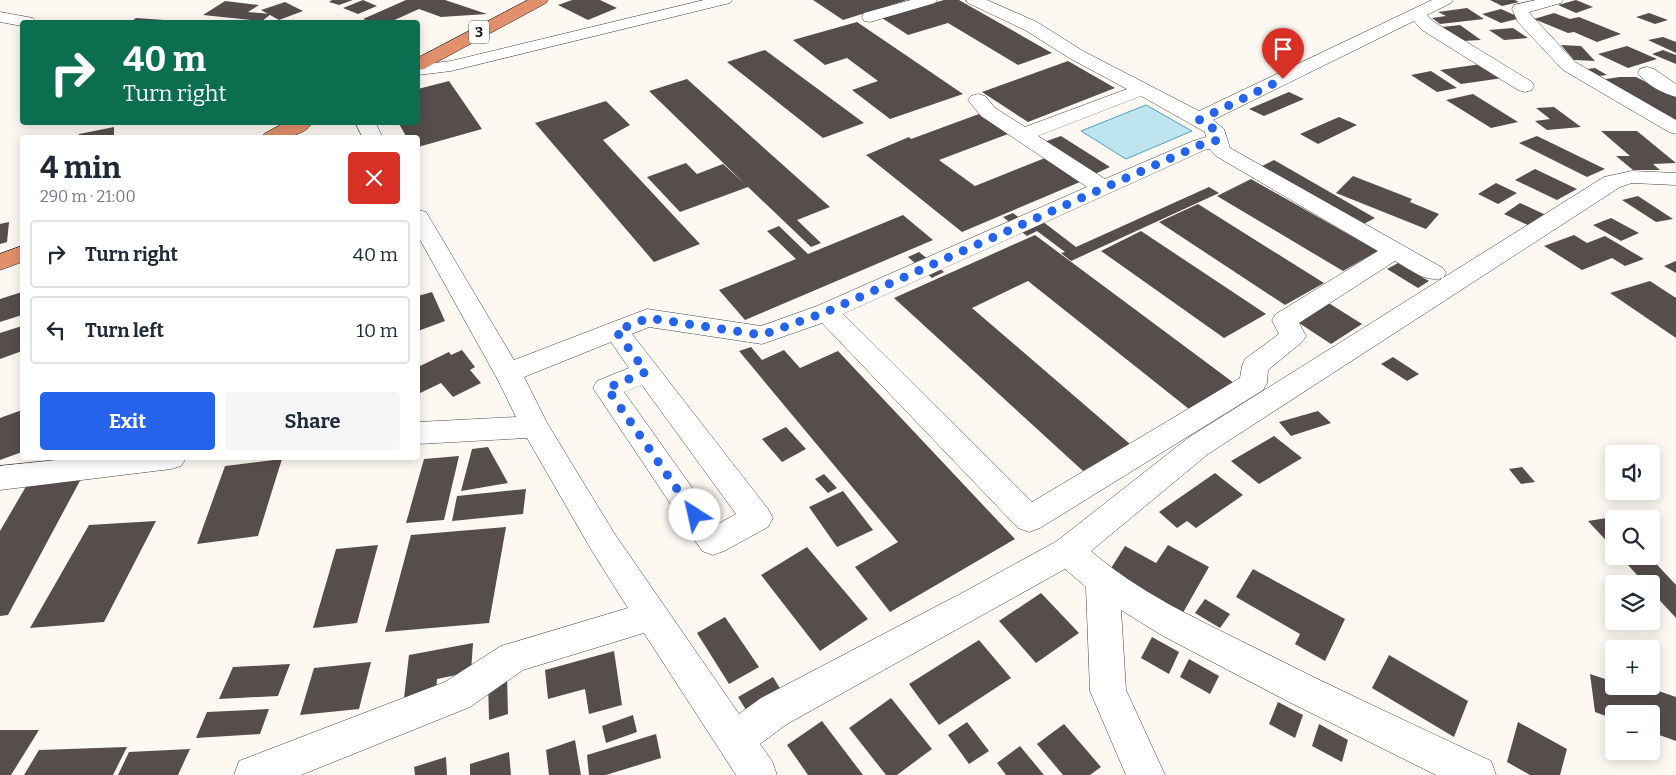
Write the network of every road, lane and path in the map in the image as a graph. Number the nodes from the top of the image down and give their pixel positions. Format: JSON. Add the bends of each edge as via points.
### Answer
{"nodes":[{"id":1,"x":540,"y":0,"type":"edge"},
{"id":2,"x":724,"y":0,"type":"edge"},
{"id":3,"x":929,"y":0,"type":"edge"},
{"id":4,"x":974,"y":0,"type":"edge"},
{"id":5,"x":1445,"y":0,"type":"edge"},
{"id":6,"x":1555,"y":0,"type":"edge"},
{"id":7,"x":1416,"y":14,"type":"junction"},
{"id":8,"x":870,"y":16,"type":"dead end"},
{"id":9,"x":0,"y":17,"type":"edge"},
{"id":10,"x":20,"y":21,"type":"edge"},
{"id":11,"x":20,"y":24,"type":"edge"},
{"id":12,"x":0,"y":30,"type":"edge"},
{"id":13,"x":420,"y":64,"type":"edge"},
{"id":14,"x":420,"y":70,"type":"edge"},
{"id":15,"x":1647,"y":73,"type":"dead end"},
{"id":16,"x":1525,"y":86,"type":"dead end"},
{"id":17,"x":1143,"y":89,"type":"junction"},
{"id":18,"x":1676,"y":91,"type":"edge"},
{"id":19,"x":978,"y":100,"type":"dead end"},
{"id":20,"x":1199,"y":120,"type":"junction"},
{"id":21,"x":297,"y":125,"type":"edge"},
{"id":22,"x":1676,"y":128,"type":"edge"},
{"id":23,"x":277,"y":135,"type":"edge"},
{"id":24,"x":1023,"y":135,"type":"junction"},
{"id":25,"x":1218,"y":140,"type":"junction"},
{"id":26,"x":1676,"y":179,"type":"edge"},
{"id":27,"x":1103,"y":188,"type":"junction"},
{"id":28,"x":420,"y":221,"type":"edge"},
{"id":29,"x":1394,"y":251,"type":"junction"},
{"id":30,"x":20,"y":254,"type":"edge"},
{"id":31,"x":0,"y":263,"type":"edge"},
{"id":32,"x":1434,"y":273,"type":"dead end"},
{"id":33,"x":826,"y":312,"type":"junction"},
{"id":34,"x":616,"y":331,"type":"junction"},
{"id":35,"x":646,"y":372,"type":"junction"},
{"id":36,"x":508,"y":373,"type":"junction"},
{"id":37,"x":535,"y":427,"type":"junction"},
{"id":38,"x":420,"y":433,"type":"edge"},
{"id":39,"x":154,"y":460,"type":"edge"},
{"id":40,"x":0,"y":478,"type":"edge"},
{"id":41,"x":1068,"y":551,"type":"junction"},
{"id":42,"x":1102,"y":582,"type":"junction"},
{"id":43,"x":652,"y":616,"type":"junction"},
{"id":44,"x":734,"y":740,"type":"junction"},
{"id":45,"x":253,"y":775,"type":"edge"},
{"id":46,"x":758,"y":775,"type":"edge"},
{"id":47,"x":1146,"y":775,"type":"edge"},
{"id":48,"x":1476,"y":775,"type":"edge"}],
"edges":[{"from":1,"to":13,"type":"highway","number":"3"},
{"from":2,"to":14,"type":"street","via":[[452,66]]},
{"from":3,"to":8,"type":"street"},
{"from":4,"to":17,"type":"street","via":[[1022,22]]},
{"from":5,"to":7,"type":"street"},
{"from":6,"to":22,"type":"street","via":[[1520,9],[1524,18],[1569,66]]},
{"from":7,"to":16,"type":"street","via":[[1428,26]]},
{"from":7,"to":20,"type":"street"},
{"from":9,"to":10,"type":"street"},
{"from":11,"to":12,"type":"street"},
{"from":15,"to":18,"type":"street"},
{"from":17,"to":20,"type":"street"},
{"from":17,"to":24,"type":"street"},
{"from":19,"to":24,"type":"street","via":[[988,112]]},
{"from":20,"to":25,"type":"street","via":[[1214,129]]},
{"from":21,"to":23,"type":"highway"},
{"from":24,"to":27,"type":"street"},
{"from":25,"to":27,"type":"street"},
{"from":25,"to":29,"type":"street","via":[[1223,152]]},
{"from":26,"to":41,"type":"street","via":[[1632,177],[1612,182],[1198,446]]},
{"from":27,"to":33,"type":"street"},
{"from":28,"to":36,"type":"street"},
{"from":29,"to":32,"type":"street"},
{"from":29,"to":33,"type":"street","via":[[1284,320],[1293,336],[1255,366],[1253,383],[1029,519]]},
{"from":30,"to":31,"type":"highway"},
{"from":33,"to":34,"type":"street","via":[[762,335],[648,318]]},
{"from":34,"to":35,"type":"street"},
{"from":34,"to":36,"type":"street"},
{"from":35,"to":35,"type":"street","via":[[607,388],[714,542],[757,518]]},
{"from":36,"to":37,"type":"street"},
{"from":37,"to":38,"type":"street"},
{"from":37,"to":43,"type":"street","via":[[603,542]]},
{"from":39,"to":40,"type":"street"},
{"from":41,"to":42,"type":"street"},
{"from":41,"to":44,"type":"street","via":[[774,711]]},
{"from":42,"to":47,"type":"street","via":[[1108,691]]},
{"from":42,"to":48,"type":"street","via":[[1175,626]]},
{"from":43,"to":44,"type":"street"},
{"from":43,"to":45,"type":"street","via":[[513,657],[457,695]]},
{"from":44,"to":46,"type":"street"}]}
